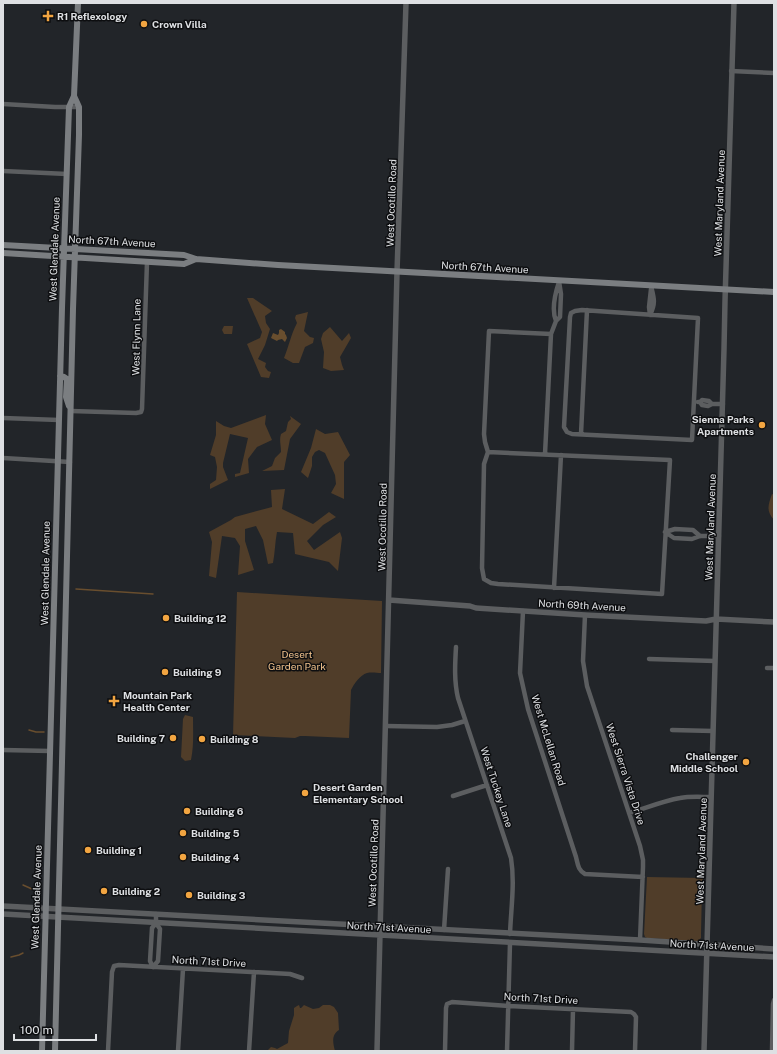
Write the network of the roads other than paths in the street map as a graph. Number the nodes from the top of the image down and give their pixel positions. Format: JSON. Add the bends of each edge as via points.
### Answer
{"nodes":[{"id":1,"x":78,"y":3,"type":"edge"},
{"id":2,"x":406,"y":3,"type":"edge"},
{"id":3,"x":734,"y":3,"type":"edge"},
{"id":4,"x":731,"y":71,"type":"junction"},
{"id":5,"x":774,"y":73,"type":"edge"},
{"id":6,"x":74,"y":96,"type":"junction"},
{"id":7,"x":3,"y":104,"type":"edge"},
{"id":8,"x":70,"y":107,"type":"junction"},
{"id":9,"x":79,"y":108,"type":"junction"},
{"id":10,"x":3,"y":171,"type":"edge"},
{"id":11,"x":67,"y":174,"type":"junction"},
{"id":12,"x":3,"y":245,"type":"edge"},
{"id":13,"x":64,"y":248,"type":"junction"},
{"id":14,"x":75,"y":248,"type":"junction"},
{"id":15,"x":3,"y":253,"type":"edge"},
{"id":16,"x":64,"y":257,"type":"junction"},
{"id":17,"x":75,"y":258,"type":"junction"},
{"id":18,"x":196,"y":259,"type":"junction"},
{"id":19,"x":147,"y":262,"type":"junction"},
{"id":20,"x":398,"y":272,"type":"junction"},
{"id":21,"x":559,"y":281,"type":"junction"},
{"id":22,"x":651,"y":286,"type":"junction"},
{"id":23,"x":725,"y":290,"type":"junction"},
{"id":24,"x":774,"y":292,"type":"edge"},
{"id":25,"x":587,"y":310,"type":"junction"},
{"id":26,"x":650,"y":315,"type":"junction"},
{"id":27,"x":551,"y":334,"type":"junction"},
{"id":28,"x":60,"y":376,"type":"junction"},
{"id":29,"x":694,"y":402,"type":"junction"},
{"id":30,"x":722,"y":404,"type":"junction"},
{"id":31,"x":71,"y":411,"type":"junction"},
{"id":32,"x":3,"y":418,"type":"edge"},
{"id":33,"x":59,"y":420,"type":"junction"},
{"id":34,"x":581,"y":434,"type":"junction"},
{"id":35,"x":488,"y":452,"type":"junction"},
{"id":36,"x":545,"y":454,"type":"junction"},
{"id":37,"x":561,"y":455,"type":"junction"},
{"id":38,"x":3,"y":458,"type":"edge"},
{"id":39,"x":58,"y":461,"type":"junction"},
{"id":40,"x":70,"y":462,"type":"junction"},
{"id":41,"x":665,"y":532,"type":"junction"},
{"id":42,"x":700,"y":536,"type":"junction"},
{"id":43,"x":719,"y":536,"type":"junction"},
{"id":44,"x":554,"y":588,"type":"junction"},
{"id":45,"x":389,"y":600,"type":"junction"},
{"id":46,"x":523,"y":611,"type":"junction"},
{"id":47,"x":585,"y":615,"type":"junction"},
{"id":48,"x":716,"y":619,"type":"junction"},
{"id":49,"x":774,"y":622,"type":"edge"},
{"id":50,"x":456,"y":647,"type":"dead end"},
{"id":51,"x":53,"y":657,"type":"junction"},
{"id":52,"x":65,"y":658,"type":"junction"},
{"id":53,"x":649,"y":659,"type":"dead end"},
{"id":54,"x":715,"y":661,"type":"junction"},
{"id":55,"x":767,"y":668,"type":"dead end"},
{"id":56,"x":774,"y":668,"type":"edge"},
{"id":57,"x":465,"y":720,"type":"junction"},
{"id":58,"x":386,"y":726,"type":"junction"},
{"id":59,"x":672,"y":730,"type":"dead end"},
{"id":60,"x":713,"y":730,"type":"junction"},
{"id":61,"x":3,"y":750,"type":"edge"},
{"id":62,"x":50,"y":751,"type":"junction"},
{"id":63,"x":487,"y":785,"type":"junction"},
{"id":64,"x":453,"y":796,"type":"dead end"},
{"id":65,"x":711,"y":797,"type":"junction"},
{"id":66,"x":629,"y":813,"type":"junction"},
{"id":67,"x":448,"y":868,"type":"dead end"},
{"id":68,"x":643,"y":877,"type":"junction"},
{"id":69,"x":3,"y":906,"type":"edge"},
{"id":70,"x":46,"y":909,"type":"junction"},
{"id":71,"x":58,"y":909,"type":"junction"},
{"id":72,"x":3,"y":914,"type":"edge"},
{"id":73,"x":156,"y":914,"type":"junction"},
{"id":74,"x":46,"y":917,"type":"junction"},
{"id":75,"x":58,"y":918,"type":"junction"},
{"id":76,"x":156,"y":923,"type":"junction"},
{"id":77,"x":380,"y":926,"type":"junction"},
{"id":78,"x":444,"y":930,"type":"junction"},
{"id":79,"x":510,"y":934,"type":"junction"},
{"id":80,"x":380,"y":935,"type":"junction"},
{"id":81,"x":640,"y":940,"type":"junction"},
{"id":82,"x":510,"y":943,"type":"junction"},
{"id":83,"x":706,"y":945,"type":"junction"},
{"id":84,"x":774,"y":949,"type":"edge"},
{"id":85,"x":706,"y":954,"type":"junction"},
{"id":86,"x":774,"y":958,"type":"edge"},
{"id":87,"x":153,"y":967,"type":"junction"},
{"id":88,"x":183,"y":969,"type":"junction"},
{"id":89,"x":254,"y":972,"type":"junction"},
{"id":90,"x":302,"y":978,"type":"dead end"},
{"id":91,"x":774,"y":1000,"type":"edge"},
{"id":92,"x":509,"y":1006,"type":"junction"},
{"id":93,"x":573,"y":1009,"type":"junction"},
{"id":94,"x":42,"y":1051,"type":"edge"},
{"id":95,"x":55,"y":1051,"type":"edge"},
{"id":96,"x":108,"y":1051,"type":"edge"},
{"id":97,"x":178,"y":1051,"type":"edge"},
{"id":98,"x":249,"y":1051,"type":"edge"},
{"id":99,"x":377,"y":1051,"type":"edge"},
{"id":100,"x":445,"y":1051,"type":"edge"},
{"id":101,"x":507,"y":1051,"type":"edge"},
{"id":102,"x":572,"y":1051,"type":"edge"},
{"id":103,"x":635,"y":1051,"type":"edge"},
{"id":104,"x":704,"y":1051,"type":"edge"},
{"id":105,"x":772,"y":1051,"type":"edge"}],
"edges":[{"from":1,"to":6,"type":"main road","name":"West Glendale Avenue"},
{"from":2,"to":20,"type":"street","name":"West Ocotillo Road"},
{"from":3,"to":4,"type":"street","name":"West Maryland Avenue"},
{"from":4,"to":5,"type":"street"},
{"from":4,"to":23,"type":"street","name":"West Maryland Avenue"},
{"from":6,"to":8,"type":"main road","name":"West Glendale Avenue"},
{"from":6,"to":9,"type":"main road","name":"West Glendale Avenue"},
{"from":7,"to":8,"type":"street"},
{"from":8,"to":9,"type":"street"},
{"from":8,"to":11,"type":"main road","name":"West Glendale Avenue"},
{"from":9,"to":14,"type":"main road","name":"West Glendale Avenue"},
{"from":10,"to":11,"type":"street"},
{"from":11,"to":13,"type":"main road","name":"West Glendale Avenue"},
{"from":12,"to":13,"type":"main road","name":"North 67th Avenue"},
{"from":13,"to":14,"type":"main road","name":"North 67th Avenue"},
{"from":13,"to":16,"type":"main road","name":"West Glendale Avenue"},
{"from":14,"to":17,"type":"main road","name":"West Glendale Avenue"},
{"from":14,"to":18,"type":"main road","name":"North 67th Avenue","via":[[184,254]]},
{"from":15,"to":16,"type":"main road","name":"North 67th Avenue"},
{"from":16,"to":17,"type":"main road","name":"North 67th Avenue"},
{"from":16,"to":28,"type":"main road","name":"West Glendale Avenue"},
{"from":17,"to":19,"type":"main road","name":"North 67th Avenue"},
{"from":17,"to":31,"type":"main road","name":"West Glendale Avenue"},
{"from":18,"to":19,"type":"main road","name":"North 67th Avenue","via":[[184,264]]},
{"from":18,"to":20,"type":"main road","name":"North 67th Avenue"},
{"from":19,"to":31,"type":"street","name":"West Flynn Lane","via":[[141,412]]},
{"from":20,"to":21,"type":"main road","name":"North 67th Avenue"},
{"from":20,"to":45,"type":"street","name":"West Ocotillo Road"},
{"from":21,"to":22,"type":"main road","name":"North 67th Avenue"},
{"from":21,"to":27,"type":"street","via":[[555,294],[556,321]]},
{"from":22,"to":23,"type":"main road","name":"North 67th Avenue"},
{"from":22,"to":26,"type":"street","via":[[654,307]]},
{"from":23,"to":24,"type":"main road","name":"North 67th Avenue"},
{"from":23,"to":30,"type":"street","name":"West Maryland Avenue"},
{"from":25,"to":26,"type":"street"},
{"from":25,"to":34,"type":"street"},
{"from":25,"to":34,"type":"street","via":[[575,311],[570,317],[564,427],[567,432]]},
{"from":26,"to":29,"type":"street","via":[[698,318]]},
{"from":27,"to":35,"type":"street","via":[[489,331],[484,434]]},
{"from":27,"to":36,"type":"street"},
{"from":28,"to":31,"type":"main road","via":[[67,379],[66,397]]},
{"from":28,"to":33,"type":"main road","name":"West Glendale Avenue"},
{"from":29,"to":30,"type":"street","via":[[702,400]]},
{"from":29,"to":34,"type":"street","via":[[692,440]]},
{"from":30,"to":43,"type":"street","name":"West Maryland Avenue"},
{"from":31,"to":40,"type":"main road","name":"West Glendale Avenue"},
{"from":32,"to":33,"type":"street"},
{"from":33,"to":39,"type":"main road","name":"West Glendale Avenue"},
{"from":35,"to":36,"type":"street"},
{"from":35,"to":44,"type":"street","via":[[484,464],[484,579],[498,584]]},
{"from":36,"to":37,"type":"street"},
{"from":37,"to":41,"type":"street","via":[[670,460]]},
{"from":37,"to":44,"type":"street"},
{"from":38,"to":39,"type":"street"},
{"from":39,"to":40,"type":"street"},
{"from":39,"to":51,"type":"main road","name":"West Glendale Avenue"},
{"from":40,"to":52,"type":"main road","name":"West Glendale Avenue"},
{"from":41,"to":42,"type":"street","via":[[674,538],[692,539]]},
{"from":41,"to":42,"type":"street","via":[[676,529],[693,530]]},
{"from":41,"to":44,"type":"street","via":[[662,594]]},
{"from":42,"to":43,"type":"street"},
{"from":43,"to":48,"type":"street","name":"West Maryland Avenue"},
{"from":45,"to":46,"type":"street","name":"North 69th Avenue"},
{"from":45,"to":58,"type":"street","name":"West Ocotillo Road"},
{"from":46,"to":47,"type":"street","name":"North 69th Avenue"},
{"from":46,"to":68,"type":"street","name":"West McLellan Road","via":[[520,672],[528,710],[578,868],[585,874]]},
{"from":47,"to":48,"type":"street","name":"North 69th Avenue","via":[[706,621]]},
{"from":47,"to":66,"type":"street","name":"West Sierra Vista Drive","via":[[583,660],[587,686]]},
{"from":48,"to":49,"type":"street","name":"North 69th Avenue"},
{"from":48,"to":54,"type":"street","name":"West Maryland Avenue"},
{"from":50,"to":57,"type":"street","name":"West Tuckey Lane","via":[[456,687]]},
{"from":51,"to":52,"type":"main road"},
{"from":51,"to":62,"type":"main road","name":"West Glendale Avenue"},
{"from":52,"to":71,"type":"main road","name":"West Glendale Avenue"},
{"from":53,"to":54,"type":"street"},
{"from":54,"to":60,"type":"street","name":"West Maryland Avenue"},
{"from":55,"to":56,"type":"street"},
{"from":57,"to":58,"type":"street","via":[[437,727]]},
{"from":57,"to":63,"type":"street","name":"West Tuckey Lane"},
{"from":58,"to":77,"type":"street","name":"West Ocotillo Road"},
{"from":59,"to":60,"type":"street"},
{"from":60,"to":65,"type":"street","name":"West Maryland Avenue"},
{"from":61,"to":62,"type":"street"},
{"from":62,"to":70,"type":"main road","name":"West Glendale Avenue"},
{"from":63,"to":64,"type":"street"},
{"from":63,"to":79,"type":"street","name":"West Tuckey Lane","via":[[513,871]]},
{"from":65,"to":66,"type":"street","via":[[680,798]]},
{"from":65,"to":83,"type":"street","name":"West Maryland Avenue"},
{"from":66,"to":68,"type":"street","name":"West Sierra Vista Drive","via":[[642,852]]},
{"from":67,"to":78,"type":"street"},
{"from":68,"to":81,"type":"street","name":"West Sierra Vista Drive"},
{"from":69,"to":70,"type":"street","name":"North 71st Avenue"},
{"from":70,"to":71,"type":"street","name":"North 71st Avenue"},
{"from":70,"to":74,"type":"main road","name":"West Glendale Avenue"},
{"from":71,"to":73,"type":"street","name":"North 71st Avenue"},
{"from":71,"to":75,"type":"main road","name":"West Glendale Avenue"},
{"from":72,"to":74,"type":"street","name":"North 71st Avenue"},
{"from":73,"to":76,"type":"street"},
{"from":73,"to":77,"type":"street","name":"North 71st Avenue"},
{"from":74,"to":75,"type":"street","name":"North 71st Avenue"},
{"from":74,"to":94,"type":"main road","name":"West Glendale Avenue"},
{"from":75,"to":76,"type":"street","name":"North 71st Avenue"},
{"from":75,"to":95,"type":"main road","name":"West Glendale Avenue"},
{"from":76,"to":80,"type":"street","name":"North 71st Avenue"},
{"from":76,"to":87,"type":"street","via":[[152,928],[150,961]]},
{"from":76,"to":87,"type":"street","via":[[160,929],[158,961]]},
{"from":77,"to":78,"type":"street","name":"North 71st Avenue"},
{"from":77,"to":80,"type":"street","name":"West Ocotillo Road"},
{"from":78,"to":79,"type":"street","name":"North 71st Avenue"},
{"from":79,"to":81,"type":"street","name":"North 71st Avenue"},
{"from":80,"to":82,"type":"street","name":"North 71st Avenue"},
{"from":80,"to":99,"type":"street","name":"West Ocotillo Road"},
{"from":81,"to":83,"type":"street","name":"North 71st Avenue"},
{"from":82,"to":85,"type":"street","name":"North 71st Avenue"},
{"from":82,"to":92,"type":"street"},
{"from":83,"to":84,"type":"street","name":"North 71st Avenue"},
{"from":83,"to":85,"type":"street","name":"West Maryland Avenue"},
{"from":85,"to":86,"type":"street","name":"North 71st Avenue"},
{"from":85,"to":104,"type":"street","name":"West Maryland Avenue"},
{"from":87,"to":88,"type":"street","name":"North 71st Drive"},
{"from":87,"to":96,"type":"street","name":"North 71st Drive","via":[[114,966]]},
{"from":88,"to":89,"type":"street","name":"North 71st Drive"},
{"from":88,"to":97,"type":"street"},
{"from":89,"to":90,"type":"street","name":"North 71st Drive","via":[[290,974]]},
{"from":89,"to":98,"type":"street"},
{"from":91,"to":105,"type":"street"},
{"from":92,"to":93,"type":"street","name":"North 71st Drive"},
{"from":92,"to":100,"type":"street","name":"North 71st Drive","via":[[452,1002],[447,1004]]},
{"from":92,"to":101,"type":"street"},
{"from":93,"to":102,"type":"street"},
{"from":93,"to":103,"type":"street","name":"North 71st Drive","via":[[634,1014]]}]}
